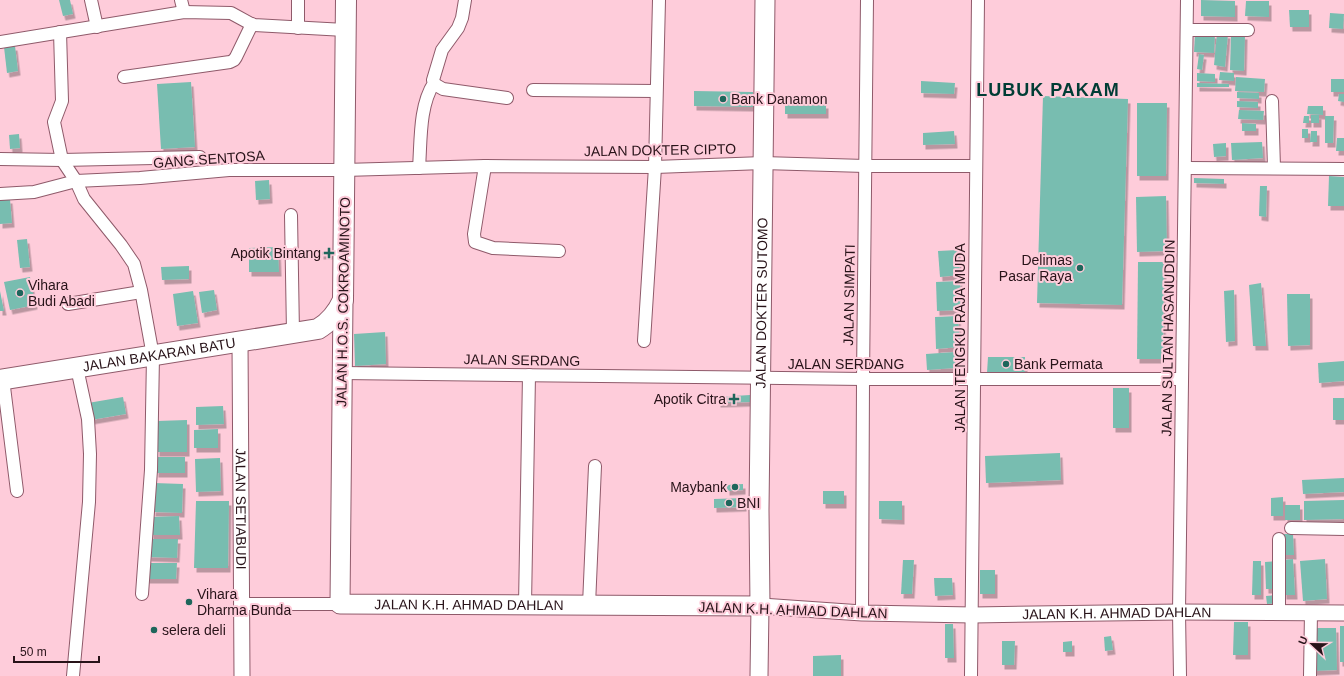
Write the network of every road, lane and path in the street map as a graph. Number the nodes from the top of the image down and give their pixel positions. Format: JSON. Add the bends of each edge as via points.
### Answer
{"nodes":[{"id":1,"x":92,"y":0,"type":"edge"},
{"id":2,"x":181,"y":0,"type":"edge"},
{"id":3,"x":298,"y":0,"type":"edge"},
{"id":4,"x":346,"y":0,"type":"edge"},
{"id":5,"x":465,"y":0,"type":"edge"},
{"id":6,"x":659,"y":0,"type":"edge"},
{"id":7,"x":765,"y":0,"type":"edge"},
{"id":8,"x":867,"y":0,"type":"edge"},
{"id":9,"x":978,"y":0,"type":"edge"},
{"id":10,"x":1188,"y":0,"type":"edge"},
{"id":11,"x":184,"y":12,"type":"junction"},
{"id":12,"x":252,"y":24,"type":"junction"},
{"id":13,"x":97,"y":27,"type":"junction"},
{"id":14,"x":298,"y":28,"type":"junction"},
{"id":15,"x":345,"y":30,"type":"junction"},
{"id":16,"x":1187,"y":30,"type":"junction"},
{"id":17,"x":1248,"y":30,"type":"dead end"},
{"id":18,"x":60,"y":32,"type":"junction"},
{"id":19,"x":0,"y":42,"type":"edge"},
{"id":20,"x":124,"y":77,"type":"dead end"},
{"id":21,"x":434,"y":83,"type":"junction"},
{"id":22,"x":533,"y":90,"type":"dead end"},
{"id":23,"x":656,"y":91,"type":"junction"},
{"id":24,"x":507,"y":98,"type":"dead end"},
{"id":25,"x":1272,"y":101,"type":"dead end"},
{"id":26,"x":200,"y":157,"type":"dead end"},
{"id":27,"x":0,"y":159,"type":"edge"},
{"id":28,"x":62,"y":160,"type":"junction"},
{"id":29,"x":762,"y":163,"type":"junction"},
{"id":30,"x":485,"y":166,"type":"junction"},
{"id":31,"x":865,"y":166,"type":"junction"},
{"id":32,"x":976,"y":166,"type":"junction"},
{"id":33,"x":655,"y":167,"type":"junction"},
{"id":34,"x":419,"y":168,"type":"junction"},
{"id":35,"x":1186,"y":168,"type":"junction"},
{"id":36,"x":1274,"y":168,"type":"junction"},
{"id":37,"x":1344,"y":169,"type":"edge"},
{"id":38,"x":344,"y":170,"type":"junction"},
{"id":39,"x":76,"y":181,"type":"junction"},
{"id":40,"x":0,"y":194,"type":"edge"},
{"id":41,"x":291,"y":215,"type":"dead end"},
{"id":42,"x":559,"y":251,"type":"dead end"},
{"id":43,"x":141,"y":292,"type":"junction"},
{"id":44,"x":342,"y":300,"type":"junction"},
{"id":45,"x":68,"y":304,"type":"dead end"},
{"id":46,"x":318,"y":329,"type":"junction"},
{"id":47,"x":293,"y":333,"type":"junction"},
{"id":48,"x":644,"y":341,"type":"dead end"},
{"id":49,"x":240,"y":342,"type":"junction"},
{"id":50,"x":153,"y":356,"type":"junction"},
{"id":51,"x":342,"y":364,"type":"junction"},
{"id":52,"x":77,"y":368,"type":"junction"},
{"id":53,"x":529,"y":375,"type":"junction"},
{"id":54,"x":761,"y":378,"type":"junction"},
{"id":55,"x":974,"y":379,"type":"junction"},
{"id":56,"x":1182,"y":379,"type":"junction"},
{"id":57,"x":1,"y":380,"type":"edge"},
{"id":58,"x":863,"y":380,"type":"junction"},
{"id":59,"x":595,"y":466,"type":"dead end"},
{"id":60,"x":17,"y":491,"type":"dead end"},
{"id":61,"x":1291,"y":528,"type":"dead end"},
{"id":62,"x":1344,"y":529,"type":"edge"},
{"id":63,"x":1279,"y":539,"type":"dead end"},
{"id":64,"x":142,"y":594,"type":"dead end"},
{"id":65,"x":241,"y":604,"type":"junction"},
{"id":66,"x":340,"y":604,"type":"junction"},
{"id":67,"x":525,"y":605,"type":"junction"},
{"id":68,"x":589,"y":605,"type":"junction"},
{"id":69,"x":760,"y":606,"type":"junction"},
{"id":70,"x":1179,"y":612,"type":"junction"},
{"id":71,"x":1279,"y":612,"type":"junction"},
{"id":72,"x":1311,"y":612,"type":"junction"},
{"id":73,"x":862,"y":613,"type":"junction"},
{"id":74,"x":1344,"y":613,"type":"edge"},
{"id":75,"x":973,"y":615,"type":"junction"},
{"id":76,"x":72,"y":676,"type":"edge"},
{"id":77,"x":242,"y":676,"type":"edge"},
{"id":78,"x":760,"y":676,"type":"edge"},
{"id":79,"x":971,"y":676,"type":"edge"},
{"id":80,"x":1180,"y":676,"type":"edge"},
{"id":81,"x":1310,"y":676,"type":"edge"}],
"edges":[{"from":1,"to":13,"type":"street"},
{"from":2,"to":11,"type":"street"},
{"from":3,"to":14,"type":"street"},
{"from":4,"to":15,"type":"highway","name":"JALAN H.O.S. COKROAMINOTO"},
{"from":5,"to":21,"type":"street","via":[[458,28],[442,50]]},
{"from":6,"to":23,"type":"street"},
{"from":7,"to":29,"type":"main road","name":"JALAN DOKTER SUTOMO"},
{"from":8,"to":31,"type":"street","name":"JALAN SIMPATI"},
{"from":9,"to":32,"type":"street","name":"JALAN TENGKU RAJA MUDA"},
{"from":10,"to":16,"type":"street","name":"JALAN SULTAN HASANUDDIN"},
{"from":11,"to":12,"type":"street","via":[[231,13]]},
{"from":11,"to":13,"type":"street"},
{"from":12,"to":14,"type":"street"},
{"from":12,"to":20,"type":"street","via":[[236,57],[230,62]]},
{"from":13,"to":18,"type":"street"},
{"from":14,"to":15,"type":"street"},
{"from":15,"to":38,"type":"highway","name":"JALAN H.O.S. COKROAMINOTO"},
{"from":16,"to":17,"type":"street"},
{"from":16,"to":35,"type":"street","name":"JALAN SULTAN HASANUDDIN"},
{"from":18,"to":19,"type":"street"},
{"from":18,"to":28,"type":"street","via":[[62,101],[54,122]]},
{"from":21,"to":24,"type":"street","via":[[443,89]]},
{"from":21,"to":34,"type":"street","via":[[424,114]]},
{"from":22,"to":23,"type":"street"},
{"from":23,"to":33,"type":"street"},
{"from":25,"to":36,"type":"street"},
{"from":26,"to":28,"type":"street"},
{"from":27,"to":28,"type":"street"},
{"from":28,"to":39,"type":"street"},
{"from":29,"to":31,"type":"street","name":"JALAN DOKTER CIPTO"},
{"from":29,"to":33,"type":"street","name":"JALAN DOKTER CIPTO"},
{"from":29,"to":54,"type":"main road","name":"JALAN DOKTER SUTOMO"},
{"from":30,"to":33,"type":"street","name":"JALAN DOKTER CIPTO"},
{"from":30,"to":34,"type":"street","name":"JALAN DOKTER CIPTO"},
{"from":30,"to":42,"type":"street","via":[[474,234],[475,242],[493,248]]},
{"from":31,"to":32,"type":"street","name":"JALAN DOKTER CIPTO"},
{"from":31,"to":58,"type":"street","name":"JALAN SIMPATI"},
{"from":32,"to":55,"type":"street","name":"JALAN TENGKU RAJA MUDA"},
{"from":33,"to":48,"type":"street"},
{"from":34,"to":38,"type":"street","name":"JALAN DOKTER CIPTO"},
{"from":35,"to":36,"type":"street"},
{"from":35,"to":56,"type":"street","name":"JALAN SULTAN HASANUDDIN"},
{"from":36,"to":37,"type":"street"},
{"from":38,"to":39,"type":"street","name":"GANG SENTOSA","via":[[228,170]]},
{"from":38,"to":44,"type":"highway","name":"JALAN H.O.S. COKROAMINOTO"},
{"from":39,"to":40,"type":"street","name":"GANG SENTOSA","via":[[34,192]]},
{"from":39,"to":43,"type":"street","via":[[84,199],[134,264]]},
{"from":41,"to":47,"type":"street"},
{"from":43,"to":45,"type":"street"},
{"from":43,"to":50,"type":"street"},
{"from":44,"to":46,"type":"highway","via":[[332,318]]},
{"from":44,"to":51,"type":"main road","name":"JALAN H.O.S. COKROAMINOTO"},
{"from":46,"to":47,"type":"highway","name":"JALAN BAKARAN BATU"},
{"from":46,"to":51,"type":"main road","via":[[340,346]]},
{"from":47,"to":49,"type":"highway","name":"JALAN BAKARAN BATU"},
{"from":49,"to":50,"type":"highway","name":"JALAN BAKARAN BATU"},
{"from":49,"to":65,"type":"street","name":"JALAN SETIABUDI"},
{"from":50,"to":52,"type":"highway","name":"JALAN BAKARAN BATU"},
{"from":50,"to":64,"type":"street","via":[[151,470]]},
{"from":51,"to":53,"type":"street","name":"JALAN SERDANG"},
{"from":51,"to":66,"type":"main road","name":"JALAN H.O.S. COKROAMINOTO"},
{"from":52,"to":57,"type":"highway","name":"JALAN BAKARAN BATU"},
{"from":52,"to":76,"type":"street","via":[[88,419],[90,454],[89,502]]},
{"from":53,"to":54,"type":"street","name":"JALAN SERDANG"},
{"from":53,"to":67,"type":"street"},
{"from":54,"to":58,"type":"street","name":"JALAN SERDANG"},
{"from":54,"to":69,"type":"main road","name":"JALAN DOKTER SUTOMO"},
{"from":55,"to":56,"type":"street","name":"JALAN SERDANG"},
{"from":55,"to":58,"type":"street","name":"JALAN SERDANG"},
{"from":55,"to":75,"type":"street","name":"JALAN TENGKU RAJA MUDA"},
{"from":56,"to":70,"type":"street","name":"JALAN SULTAN HASANUDDIN"},
{"from":57,"to":60,"type":"street"},
{"from":58,"to":73,"type":"street","name":"JALAN SIMPATI"},
{"from":59,"to":68,"type":"street"},
{"from":61,"to":62,"type":"street"},
{"from":63,"to":71,"type":"street"},
{"from":65,"to":66,"type":"street","name":"JALAN K.H. AHMAD DAHLAN"},
{"from":65,"to":77,"type":"street","name":"JALAN SETIABUDI"},
{"from":66,"to":67,"type":"main road","name":"JALAN K.H. AHMAD DAHLAN"},
{"from":67,"to":68,"type":"main road","name":"JALAN K.H. AHMAD DAHLAN"},
{"from":68,"to":69,"type":"main road","name":"JALAN K.H. AHMAD DAHLAN"},
{"from":69,"to":73,"type":"street","name":"JALAN K.H. AHMAD DAHLAN"},
{"from":69,"to":78,"type":"main road"},
{"from":70,"to":71,"type":"street","name":"JALAN K.H. AHMAD DAHLAN"},
{"from":70,"to":75,"type":"street","name":"JALAN K.H. AHMAD DAHLAN"},
{"from":70,"to":80,"type":"street","name":"JALAN SULTAN HASANUDDIN"},
{"from":71,"to":72,"type":"street","name":"JALAN K.H. AHMAD DAHLAN"},
{"from":72,"to":74,"type":"street","name":"JALAN K.H. AHMAD DAHLAN"},
{"from":72,"to":81,"type":"street"},
{"from":73,"to":75,"type":"street","name":"JALAN K.H. AHMAD DAHLAN"},
{"from":75,"to":79,"type":"street","name":"JALAN TENGKU RAJA MUDA"}]}
